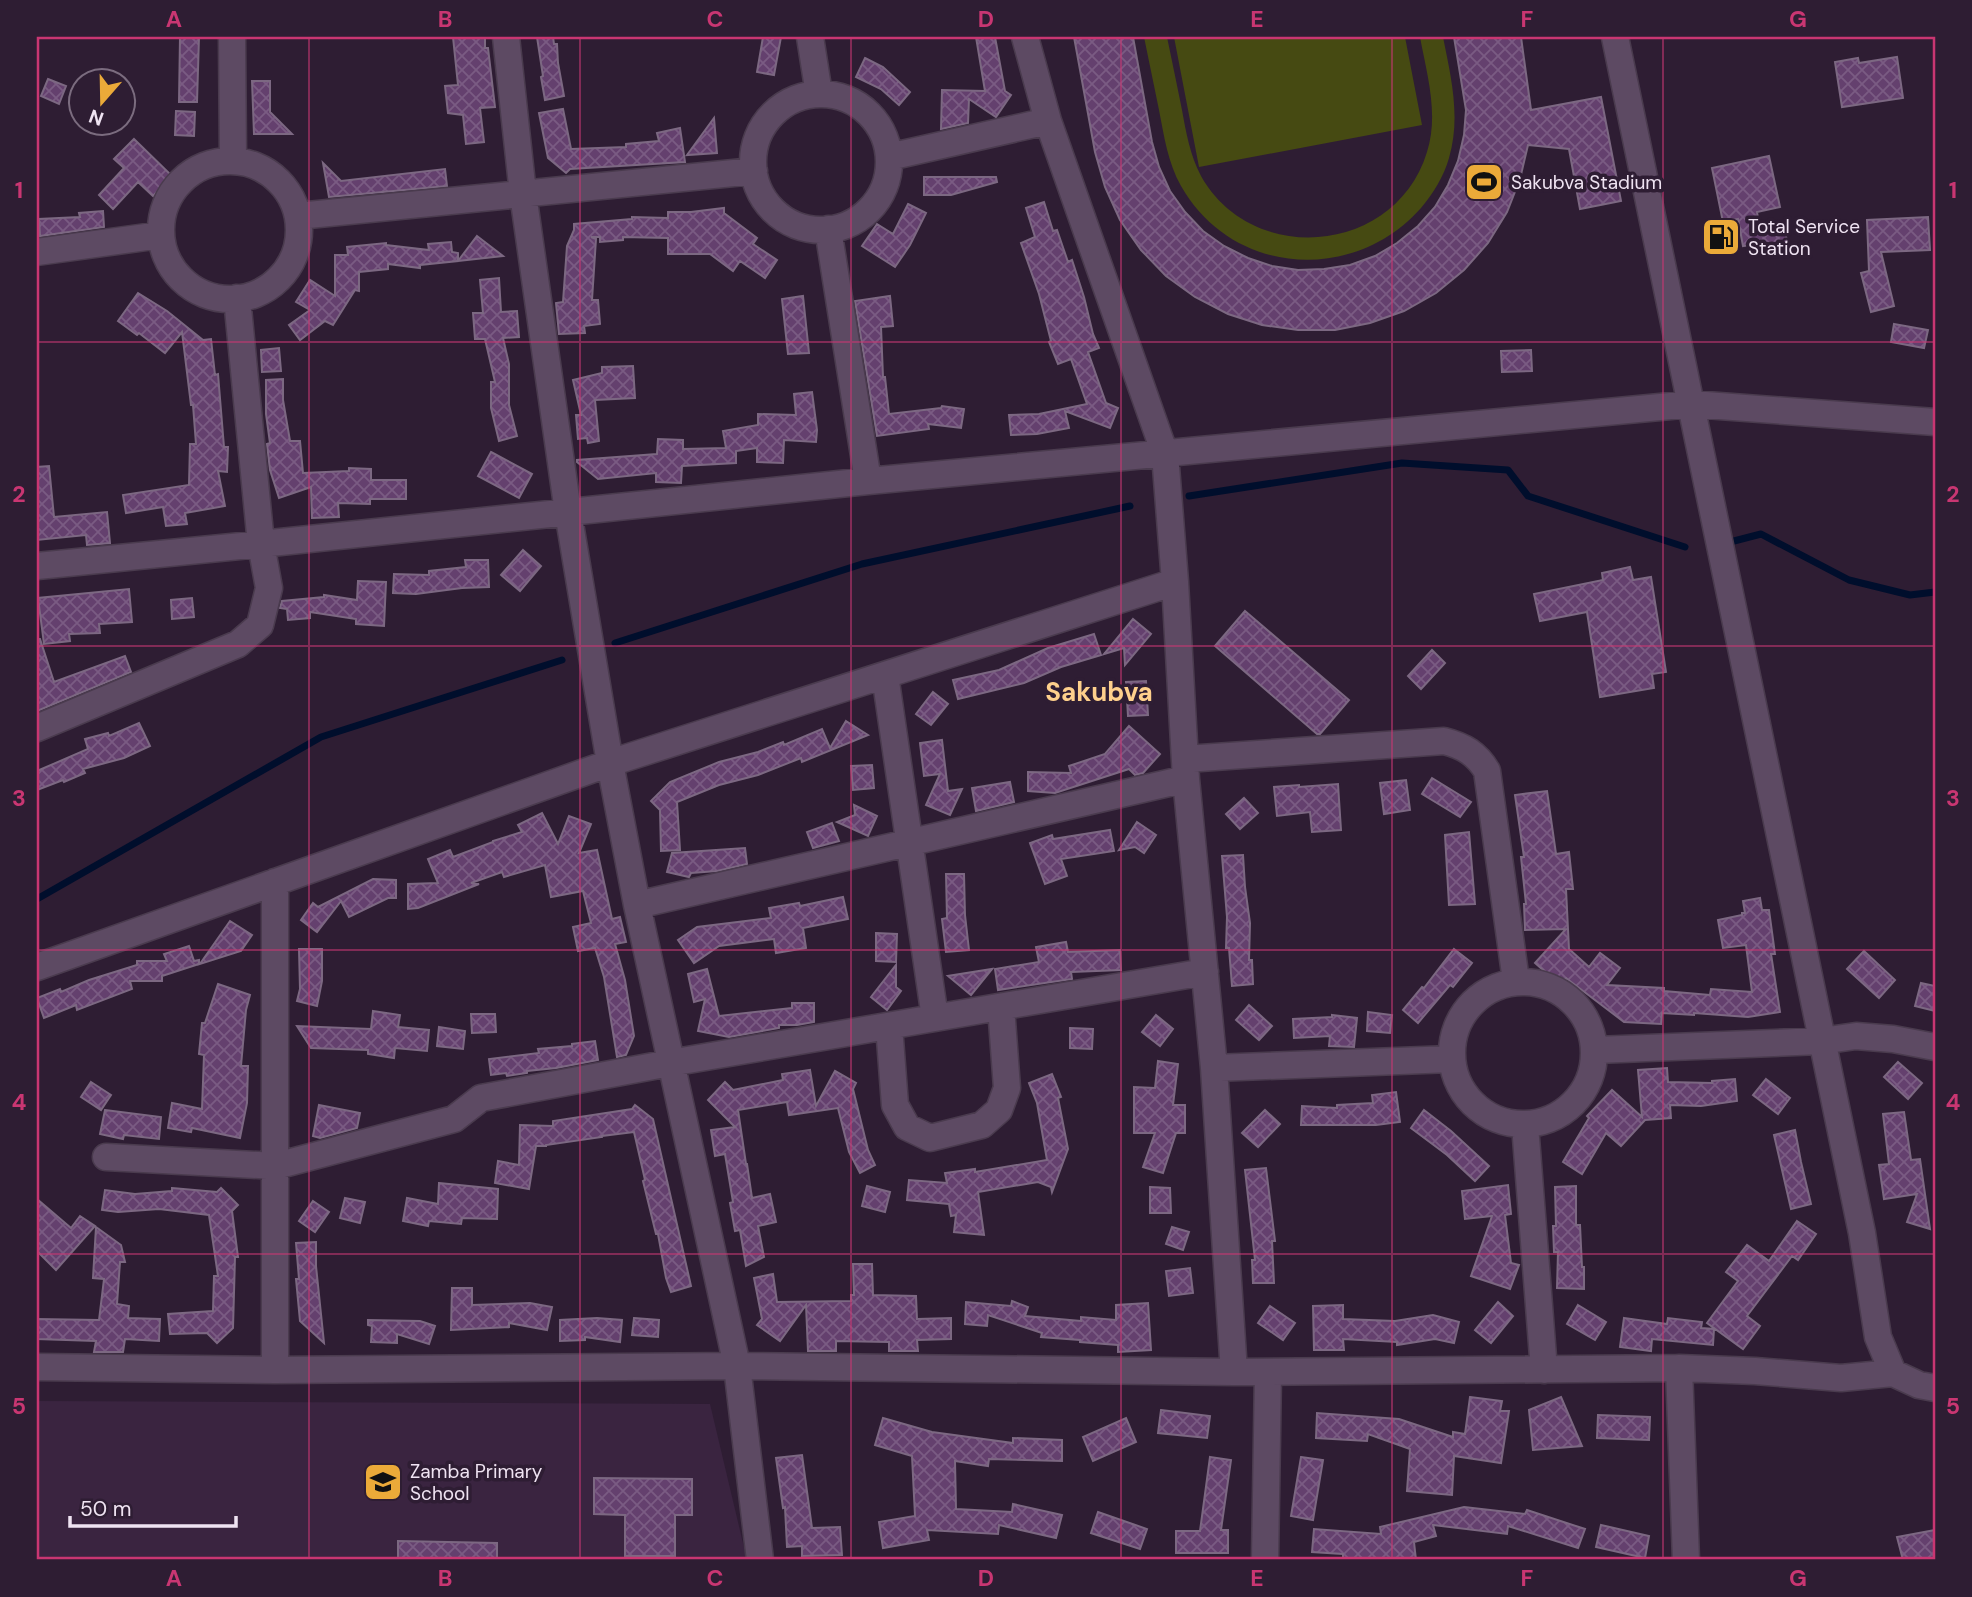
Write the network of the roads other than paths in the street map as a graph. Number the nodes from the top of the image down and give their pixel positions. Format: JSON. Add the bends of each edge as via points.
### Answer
{"nodes":[{"id":1,"x":232,"y":37,"type":"edge"},
{"id":2,"x":506,"y":37,"type":"edge"},
{"id":3,"x":810,"y":37,"type":"edge"},
{"id":4,"x":1025,"y":37,"type":"edge"},
{"id":5,"x":1615,"y":37,"type":"edge"},
{"id":6,"x":819,"y":94,"type":"junction"},
{"id":7,"x":1048,"y":121,"type":"junction"},
{"id":8,"x":889,"y":157,"type":"junction"},
{"id":9,"x":233,"y":160,"type":"junction"},
{"id":10,"x":754,"y":171,"type":"junction"},
{"id":11,"x":523,"y":194,"type":"junction"},
{"id":12,"x":298,"y":216,"type":"junction"},
{"id":13,"x":828,"y":229,"type":"junction"},
{"id":14,"x":161,"y":235,"type":"junction"},
{"id":15,"x":37,"y":252,"type":"edge"},
{"id":16,"x":237,"y":299,"type":"junction"},
{"id":17,"x":1692,"y":404,"type":"junction"},
{"id":18,"x":1935,"y":422,"type":"edge"},
{"id":19,"x":1165,"y":454,"type":"junction"},
{"id":20,"x":868,"y":481,"type":"junction"},
{"id":21,"x":568,"y":512,"type":"junction"},
{"id":22,"x":261,"y":544,"type":"junction"},
{"id":23,"x":37,"y":566,"type":"edge"},
{"id":24,"x":1175,"y":582,"type":"junction"},
{"id":25,"x":885,"y":675,"type":"junction"},
{"id":26,"x":37,"y":728,"type":"edge"},
{"id":27,"x":610,"y":763,"type":"junction"},
{"id":28,"x":1186,"y":769,"type":"junction"},
{"id":29,"x":909,"y":842,"type":"junction"},
{"id":30,"x":275,"y":882,"type":"junction"},
{"id":31,"x":637,"y":905,"type":"junction"},
{"id":32,"x":37,"y":967,"type":"edge"},
{"id":33,"x":1205,"y":972,"type":"junction"},
{"id":34,"x":1516,"y":981,"type":"junction"},
{"id":35,"x":1002,"y":1007,"type":"junction"},
{"id":36,"x":935,"y":1018,"type":"junction"},
{"id":37,"x":889,"y":1026,"type":"junction"},
{"id":38,"x":1821,"y":1041,"type":"junction"},
{"id":39,"x":1935,"y":1047,"type":"edge"},
{"id":40,"x":1596,"y":1050,"type":"junction"},
{"id":41,"x":1451,"y":1059,"type":"junction"},
{"id":42,"x":670,"y":1063,"type":"junction"},
{"id":43,"x":1214,"y":1068,"type":"junction"},
{"id":44,"x":1525,"y":1125,"type":"junction"},
{"id":45,"x":106,"y":1157,"type":"dead end"},
{"id":46,"x":276,"y":1166,"type":"junction"},
{"id":47,"x":737,"y":1366,"type":"junction"},
{"id":48,"x":37,"y":1367,"type":"edge"},
{"id":49,"x":1679,"y":1368,"type":"junction"},
{"id":50,"x":275,"y":1370,"type":"junction"},
{"id":51,"x":1544,"y":1370,"type":"junction"},
{"id":52,"x":1234,"y":1372,"type":"junction"},
{"id":53,"x":1268,"y":1372,"type":"junction"},
{"id":54,"x":1893,"y":1373,"type":"junction"},
{"id":55,"x":1935,"y":1388,"type":"edge"},
{"id":56,"x":760,"y":1560,"type":"edge"},
{"id":57,"x":1265,"y":1560,"type":"edge"},
{"id":58,"x":1686,"y":1560,"type":"edge"}],
"edges":[{"from":1,"to":9,"type":"street"},
{"from":2,"to":11,"type":"street"},
{"from":3,"to":6,"type":"street"},
{"from":4,"to":7,"type":"street"},
{"from":5,"to":17,"type":"street"},
{"from":6,"to":8,"type":"street","via":[[839,96],[874,119],[885,136]]},
{"from":6,"to":10,"type":"street","via":[[796,98],[762,127],[754,148]]},
{"from":7,"to":8,"type":"street"},
{"from":7,"to":19,"type":"street"},
{"from":8,"to":13,"type":"street","via":[[888,178],[880,197],[866,213]]},
{"from":9,"to":12,"type":"street","via":[[264,170],[279,182]]},
{"from":9,"to":14,"type":"street","via":[[204,165],[186,176],[162,213]]},
{"from":10,"to":11,"type":"street"},
{"from":10,"to":13,"type":"street","via":[[759,191],[771,208],[807,228]]},
{"from":11,"to":12,"type":"street"},
{"from":11,"to":21,"type":"street"},
{"from":12,"to":16,"type":"street","via":[[299,239],[292,261],[279,279],[260,292]]},
{"from":13,"to":20,"type":"street"},
{"from":14,"to":15,"type":"street"},
{"from":14,"to":16,"type":"street","via":[[166,256],[186,282],[215,297]]},
{"from":16,"to":22,"type":"street"},
{"from":17,"to":18,"type":"street"},
{"from":17,"to":19,"type":"street"},
{"from":17,"to":38,"type":"street"},
{"from":19,"to":20,"type":"street"},
{"from":19,"to":24,"type":"street"},
{"from":20,"to":21,"type":"street"},
{"from":21,"to":22,"type":"street"},
{"from":21,"to":27,"type":"street"},
{"from":22,"to":23,"type":"street"},
{"from":22,"to":26,"type":"street","via":[[269,588],[260,625],[238,644]]},
{"from":24,"to":25,"type":"street"},
{"from":24,"to":28,"type":"street"},
{"from":25,"to":27,"type":"street"},
{"from":25,"to":29,"type":"street"},
{"from":27,"to":30,"type":"street"},
{"from":27,"to":31,"type":"street"},
{"from":28,"to":29,"type":"street"},
{"from":28,"to":33,"type":"street"},
{"from":28,"to":34,"type":"street","via":[[1444,741],[1471,752],[1488,771]]},
{"from":29,"to":31,"type":"street"},
{"from":29,"to":36,"type":"street"},
{"from":30,"to":32,"type":"street"},
{"from":30,"to":46,"type":"street"},
{"from":31,"to":42,"type":"street"},
{"from":33,"to":35,"type":"street"},
{"from":33,"to":43,"type":"street"},
{"from":34,"to":40,"type":"street","via":[[1553,988],[1571,1000],[1584,1016]]},
{"from":34,"to":41,"type":"street","via":[[1482,994],[1463,1012],[1452,1036]]},
{"from":35,"to":36,"type":"street"},
{"from":35,"to":37,"type":"street","via":[[1007,1088],[999,1110],[982,1125],[930,1138],[907,1127],[895,1105]]},
{"from":36,"to":37,"type":"street"},
{"from":37,"to":42,"type":"street"},
{"from":38,"to":39,"type":"street","via":[[1856,1036]]},
{"from":38,"to":40,"type":"street"},
{"from":38,"to":54,"type":"street","via":[[1862,1234],[1878,1337]]},
{"from":40,"to":44,"type":"street","via":[[1580,1097],[1565,1112]]},
{"from":41,"to":43,"type":"street"},
{"from":41,"to":44,"type":"street","via":[[1457,1083],[1468,1100],[1504,1123]]},
{"from":42,"to":46,"type":"street","via":[[481,1098],[454,1119]]},
{"from":42,"to":47,"type":"street"},
{"from":43,"to":52,"type":"street"},
{"from":44,"to":51,"type":"street"},
{"from":45,"to":46,"type":"street"},
{"from":46,"to":50,"type":"street"},
{"from":47,"to":50,"type":"street"},
{"from":47,"to":52,"type":"street"},
{"from":47,"to":56,"type":"street"},
{"from":48,"to":50,"type":"street"},
{"from":49,"to":51,"type":"street"},
{"from":49,"to":54,"type":"street","via":[[1840,1378]]},
{"from":49,"to":58,"type":"street"},
{"from":51,"to":53,"type":"street"},
{"from":52,"to":53,"type":"street"},
{"from":53,"to":57,"type":"street"},
{"from":54,"to":55,"type":"street"}]}
